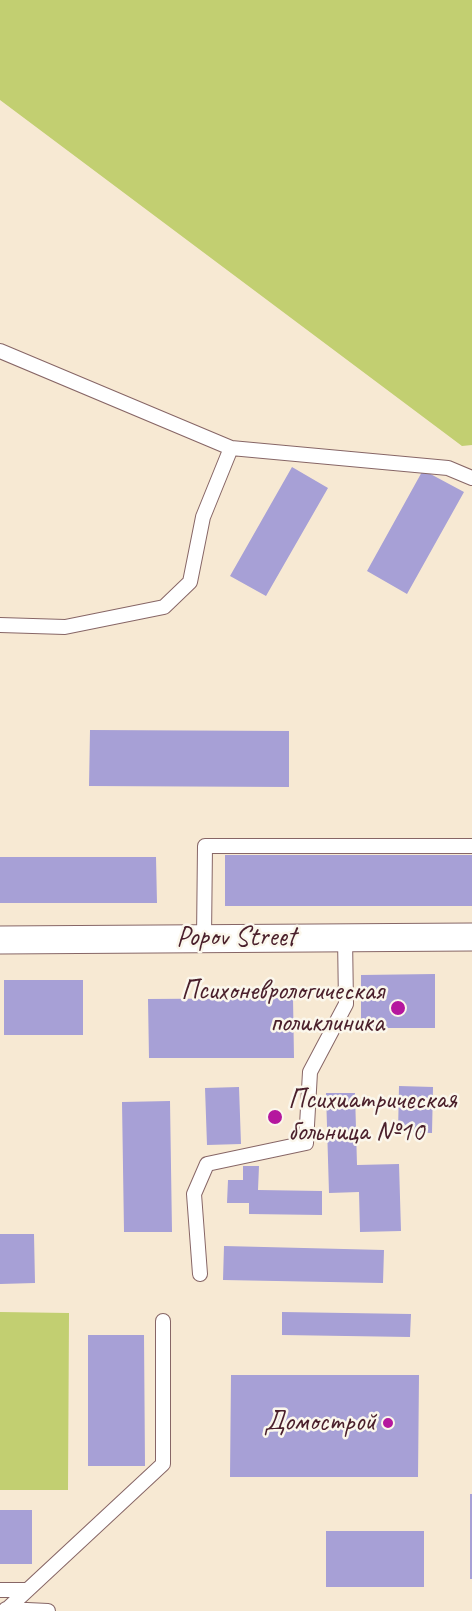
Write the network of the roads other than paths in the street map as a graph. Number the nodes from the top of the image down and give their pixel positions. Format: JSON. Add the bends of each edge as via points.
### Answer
{"nodes":[{"id":1,"x":0,"y":351,"type":"edge"},
{"id":2,"x":231,"y":448,"type":"junction"},
{"id":3,"x":472,"y":478,"type":"edge"},
{"id":4,"x":0,"y":625,"type":"edge"},
{"id":5,"x":472,"y":846,"type":"edge"},
{"id":6,"x":472,"y":936,"type":"edge"},
{"id":7,"x":345,"y":937,"type":"junction"},
{"id":8,"x":204,"y":938,"type":"junction"},
{"id":9,"x":0,"y":940,"type":"edge"},
{"id":10,"x":200,"y":1274,"type":"dead end"},
{"id":11,"x":163,"y":1321,"type":"dead end"},
{"id":12,"x":0,"y":1590,"type":"edge"},
{"id":13,"x":27,"y":1590,"type":"junction"},
{"id":14,"x":5,"y":1610,"type":"edge"},
{"id":15,"x":48,"y":1611,"type":"edge"}],
"edges":[{"from":1,"to":2,"type":"lane"},
{"from":2,"to":3,"type":"lane","via":[[448,468]]},
{"from":2,"to":4,"type":"lane","via":[[203,517],[190,582],[164,607],[65,627]]},
{"from":5,"to":8,"type":"lane","via":[[205,846]]},
{"from":6,"to":7,"type":"street","name":"Popov Street"},
{"from":7,"to":8,"type":"street","name":"Popov Street"},
{"from":7,"to":10,"type":"lane","via":[[346,1004],[310,1072],[306,1143],[207,1164],[194,1194]]},
{"from":8,"to":9,"type":"street","name":"Popov Street"},
{"from":11,"to":13,"type":"lane","via":[[163,1464]]},
{"from":12,"to":13,"type":"lane"},
{"from":13,"to":14,"type":"lane"},
{"from":14,"to":15,"type":"lane"}]}
